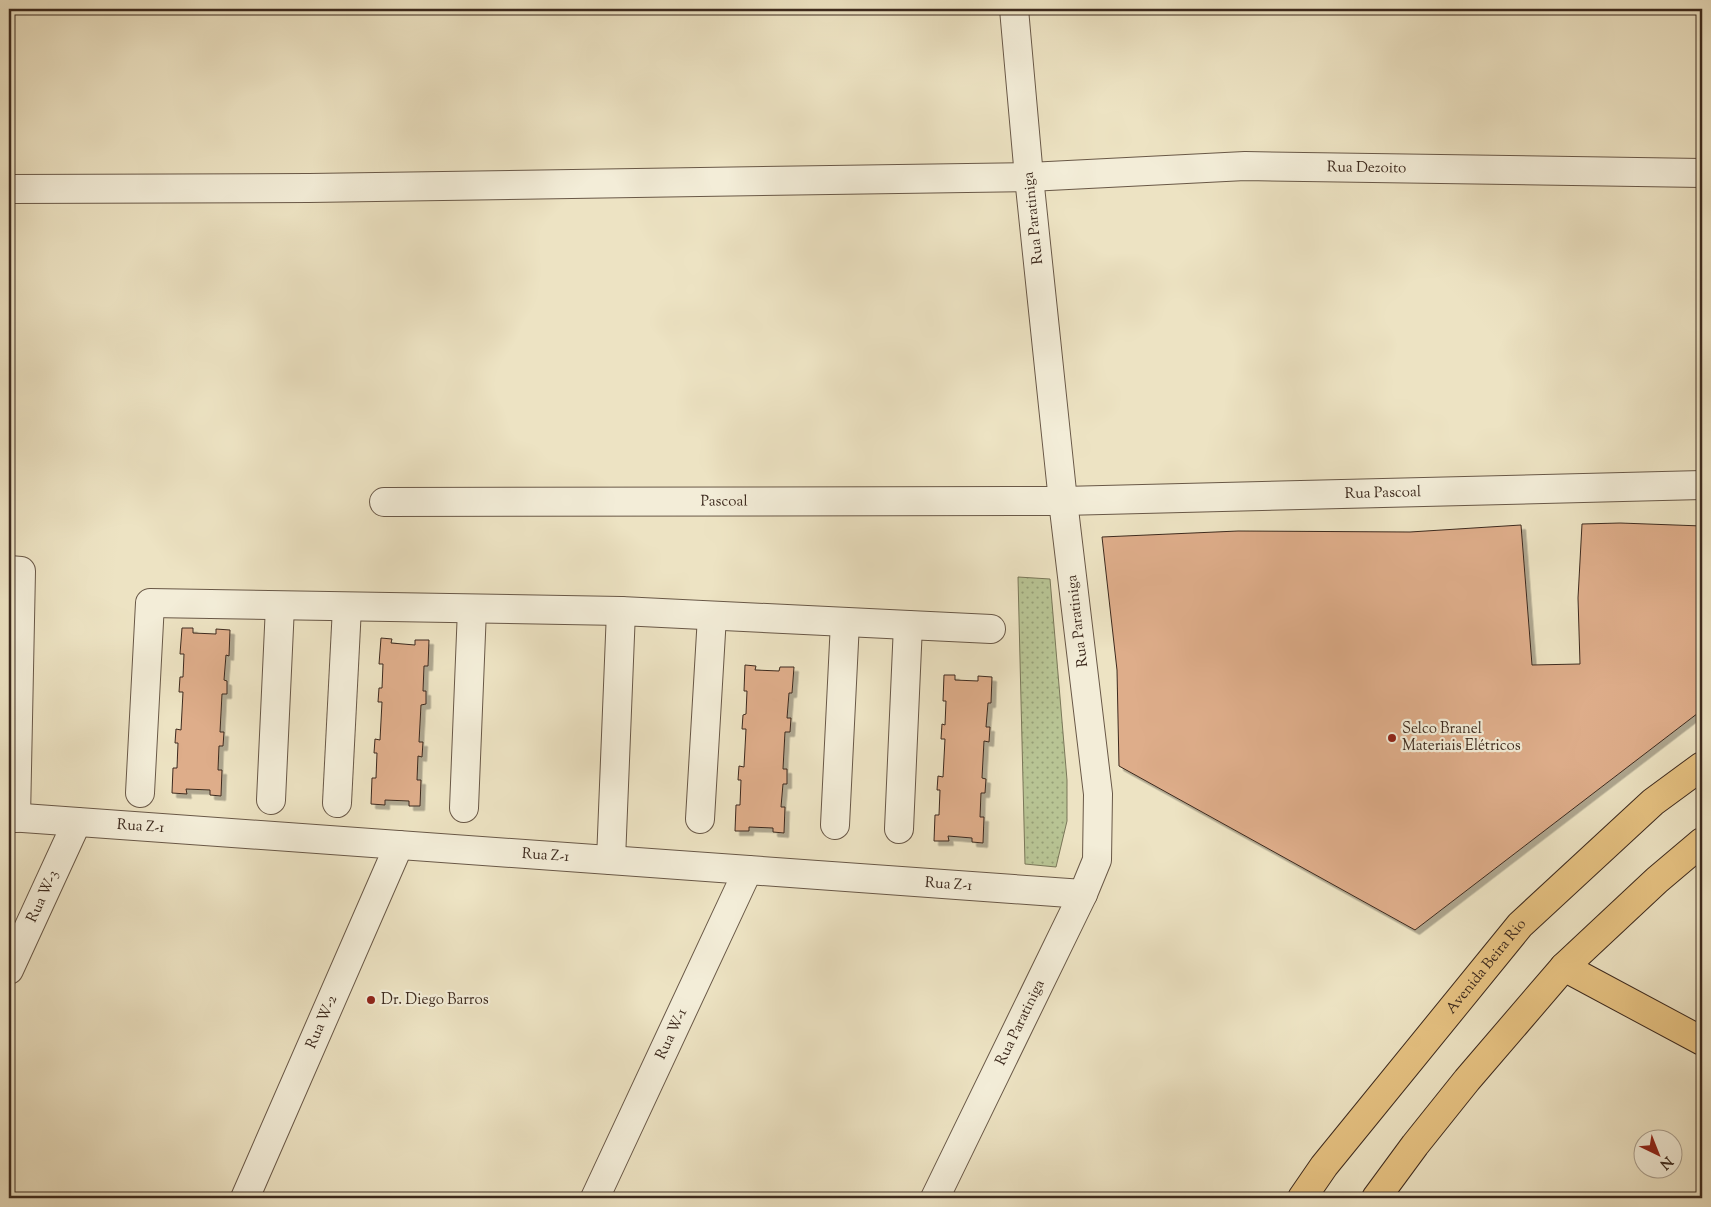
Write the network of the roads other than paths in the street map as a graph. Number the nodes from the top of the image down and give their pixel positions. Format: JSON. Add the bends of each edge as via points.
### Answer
{"nodes":[{"id":1,"x":1014,"y":9,"type":"edge"},
{"id":2,"x":1702,"y":173,"type":"edge"},
{"id":3,"x":1029,"y":177,"type":"junction"},
{"id":4,"x":9,"y":188,"type":"edge"},
{"id":5,"x":1702,"y":485,"type":"edge"},
{"id":6,"x":1064,"y":501,"type":"junction"},
{"id":7,"x":384,"y":502,"type":"dead end"},
{"id":8,"x":9,"y":570,"type":"edge"},
{"id":9,"x":280,"y":606,"type":"junction"},
{"id":10,"x":347,"y":607,"type":"junction"},
{"id":11,"x":472,"y":609,"type":"junction"},
{"id":12,"x":621,"y":611,"type":"junction"},
{"id":13,"x":712,"y":616,"type":"junction"},
{"id":14,"x":845,"y":622,"type":"junction"},
{"id":15,"x":908,"y":625,"type":"junction"},
{"id":16,"x":991,"y":629,"type":"dead end"},
{"id":17,"x":1702,"y":766,"type":"edge"},
{"id":18,"x":140,"y":794,"type":"dead end"},
{"id":19,"x":271,"y":800,"type":"dead end"},
{"id":20,"x":337,"y":803,"type":"dead end"},
{"id":21,"x":464,"y":808,"type":"dead end"},
{"id":22,"x":12,"y":818,"type":"edge"},
{"id":23,"x":700,"y":819,"type":"dead end"},
{"id":24,"x":76,"y":822,"type":"junction"},
{"id":25,"x":835,"y":825,"type":"dead end"},
{"id":26,"x":898,"y":829,"type":"dead end"},
{"id":27,"x":1702,"y":842,"type":"edge"},
{"id":28,"x":399,"y":845,"type":"junction"},
{"id":29,"x":611,"y":860,"type":"junction"},
{"id":30,"x":748,"y":870,"type":"junction"},
{"id":31,"x":1083,"y":894,"type":"junction"},
{"id":32,"x":1564,"y":967,"type":"junction"},
{"id":33,"x":9,"y":970,"type":"edge"},
{"id":34,"x":1702,"y":1041,"type":"edge"},
{"id":35,"x":1324,"y":1166,"type":"junction"},
{"id":36,"x":245,"y":1198,"type":"edge"},
{"id":37,"x":595,"y":1198,"type":"edge"},
{"id":38,"x":935,"y":1198,"type":"edge"},
{"id":39,"x":1302,"y":1198,"type":"edge"},
{"id":40,"x":1311,"y":1198,"type":"edge"},
{"id":41,"x":1376,"y":1198,"type":"edge"}],
"edges":[{"from":1,"to":3,"type":"street","name":"Rua Paratiniga"},
{"from":2,"to":3,"type":"street","name":"Rua Dezoito","via":[[1245,166]]},
{"from":3,"to":4,"type":"street","name":"Rua Dezoito","via":[[358,187]]},
{"from":3,"to":6,"type":"street","name":"Rua Paratiniga"},
{"from":5,"to":6,"type":"street","name":"Rua Pascoal"},
{"from":6,"to":7,"type":"street","name":"Pascoal"},
{"from":6,"to":31,"type":"street","name":"Rua Paratiniga","via":[[1098,794],[1097,860]]},
{"from":8,"to":22,"type":"street","via":[[21,571]]},
{"from":9,"to":10,"type":"street"},
{"from":9,"to":18,"type":"street","via":[[150,603]]},
{"from":9,"to":19,"type":"street"},
{"from":10,"to":11,"type":"street"},
{"from":10,"to":20,"type":"street"},
{"from":11,"to":12,"type":"street"},
{"from":11,"to":21,"type":"street"},
{"from":12,"to":13,"type":"street"},
{"from":12,"to":29,"type":"street"},
{"from":13,"to":14,"type":"street"},
{"from":13,"to":23,"type":"street"},
{"from":14,"to":15,"type":"street"},
{"from":14,"to":25,"type":"street"},
{"from":15,"to":16,"type":"street"},
{"from":15,"to":26,"type":"street"},
{"from":17,"to":35,"type":"main road","name":"Avenida Beira Rio","via":[[1653,802],[1520,925]]},
{"from":22,"to":24,"type":"street","name":"Rua Z-1"},
{"from":24,"to":28,"type":"street","name":"Rua Z-1"},
{"from":24,"to":33,"type":"street","name":"Rua W-3"},
{"from":27,"to":32,"type":"main road","via":[[1656,880]]},
{"from":28,"to":29,"type":"street","name":"Rua Z-1"},
{"from":28,"to":36,"type":"street","name":"Rua W-2"},
{"from":29,"to":30,"type":"street","name":"Rua Z-1"},
{"from":30,"to":31,"type":"street","name":"Rua Z-1"},
{"from":30,"to":37,"type":"street","name":"Rua W-1"},
{"from":31,"to":38,"type":"street","name":"Rua Paratiniga"},
{"from":32,"to":34,"type":"main road"},
{"from":32,"to":41,"type":"main road","via":[[1467,1080]]},
{"from":35,"to":39,"type":"main road","name":"Avenida Beira Rio"},
{"from":35,"to":40,"type":"main road"}]}
